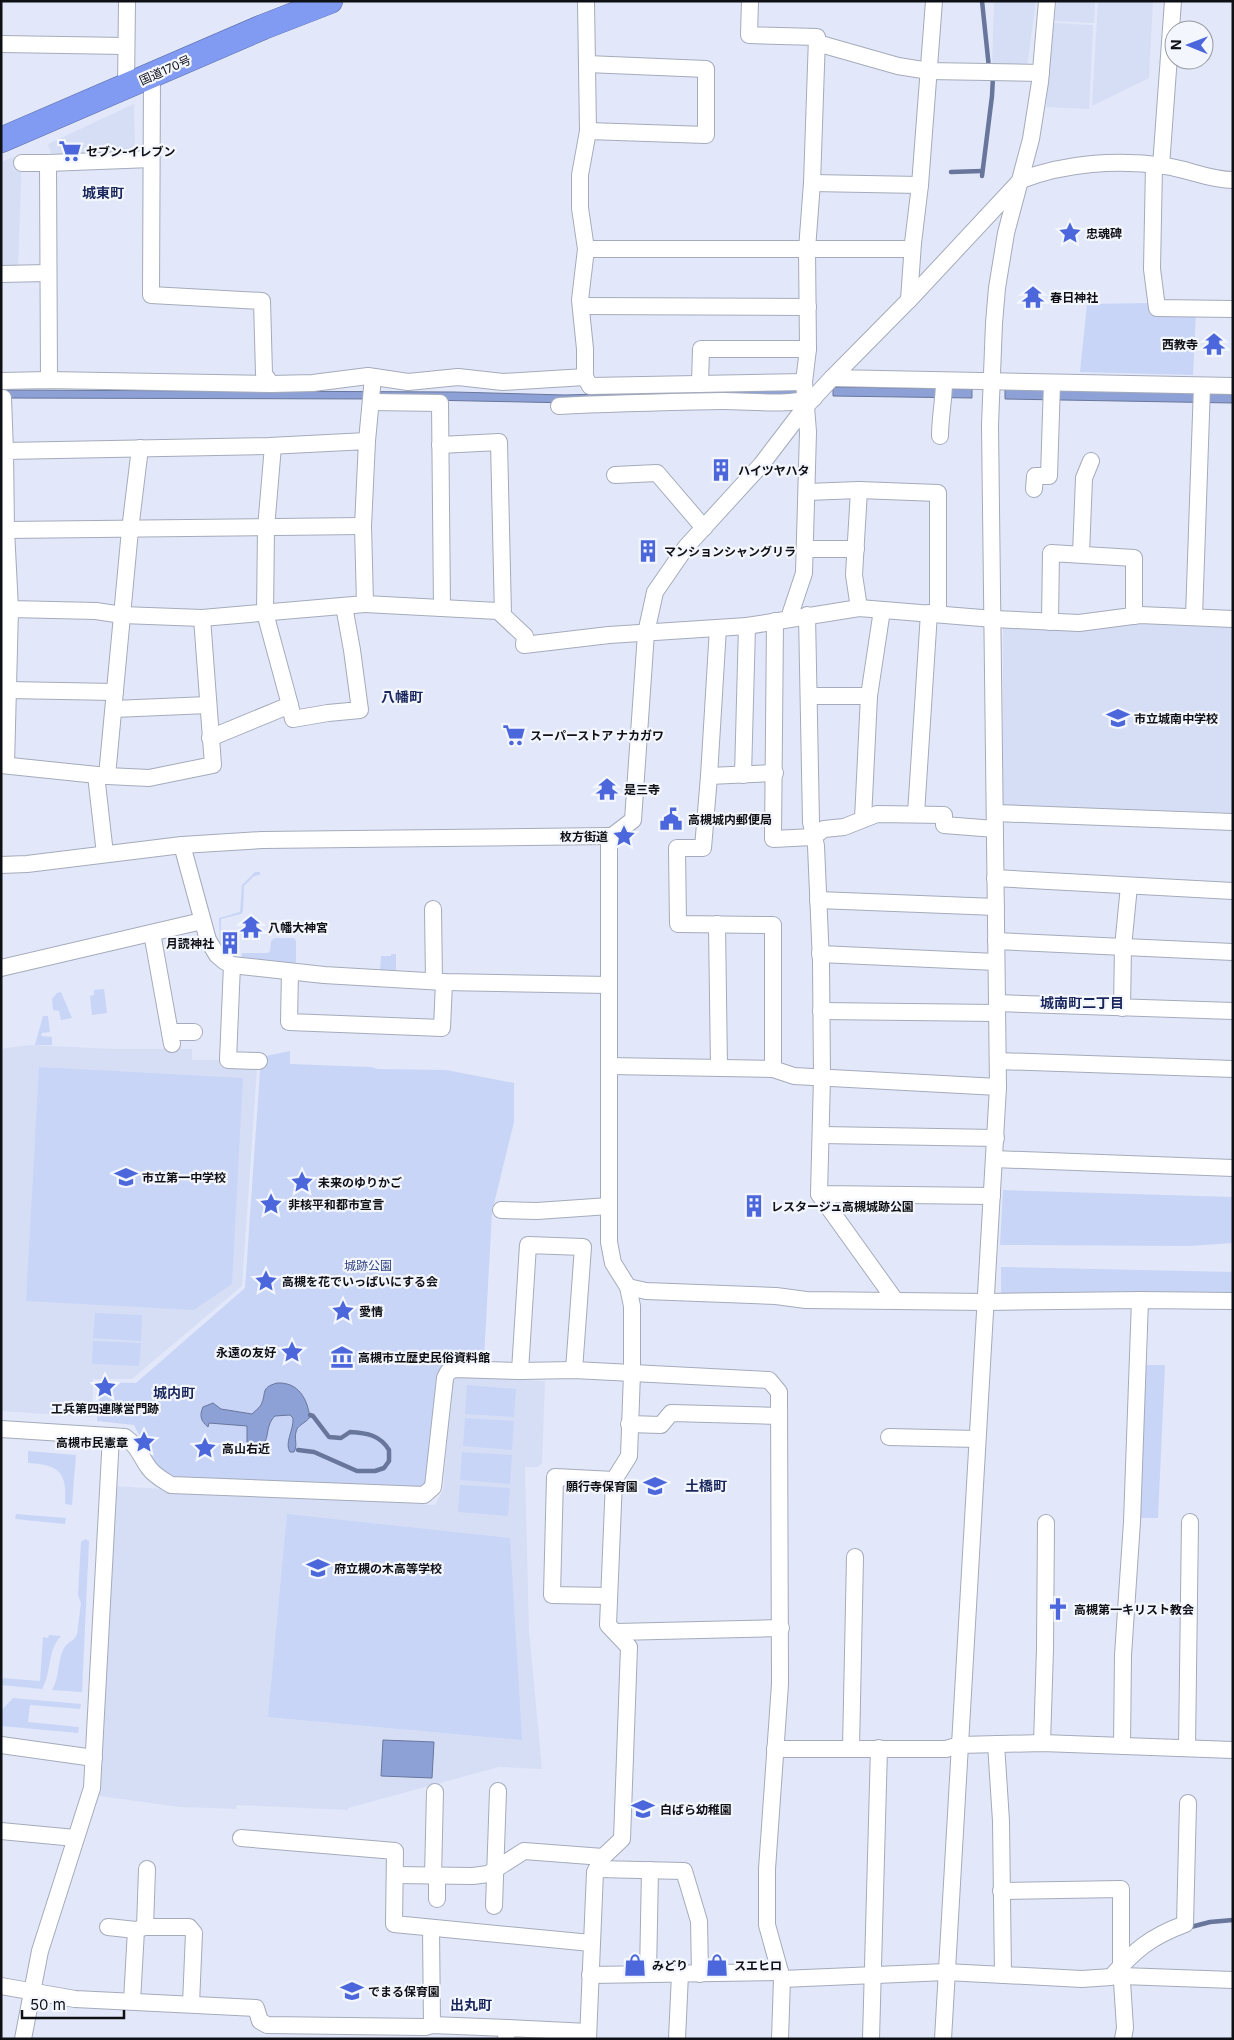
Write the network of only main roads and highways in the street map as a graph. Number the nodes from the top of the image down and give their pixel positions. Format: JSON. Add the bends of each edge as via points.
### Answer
{"nodes":[{"id":1,"x":330,"y":1,"type":"edge"},
{"id":2,"x":1,"y":140,"type":"edge"}],
"edges":[{"from":1,"to":2,"type":"highway","name":"国道170号"}]}
